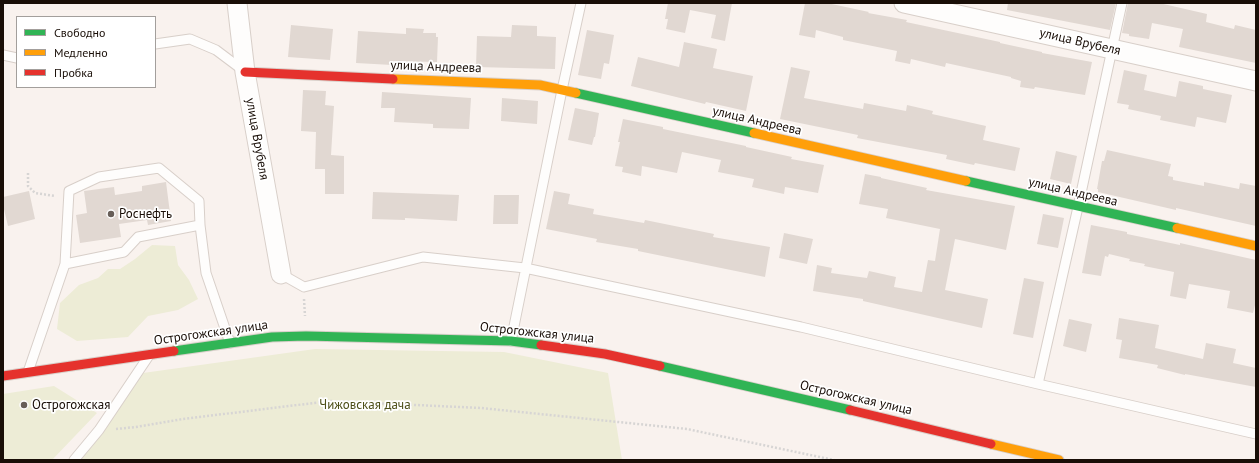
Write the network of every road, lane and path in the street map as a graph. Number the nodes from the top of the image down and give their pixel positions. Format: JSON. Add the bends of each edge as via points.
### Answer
{"nodes":[{"id":1,"x":237,"y":3,"type":"edge"},
{"id":2,"x":581,"y":3,"type":"edge"},
{"id":3,"x":904,"y":3,"type":"edge"},
{"id":4,"x":1122,"y":3,"type":"edge"},
{"id":5,"x":156,"y":44,"type":"edge"},
{"id":6,"x":1111,"y":49,"type":"junction"},
{"id":7,"x":3,"y":55,"type":"edge"},
{"id":8,"x":16,"y":58,"type":"edge"},
{"id":9,"x":245,"y":72,"type":"junction"},
{"id":10,"x":1256,"y":81,"type":"edge"},
{"id":11,"x":562,"y":90,"type":"junction"},
{"id":12,"x":28,"y":173,"type":"dead end"},
{"id":13,"x":68,"y":198,"type":"junction"},
{"id":14,"x":1078,"y":207,"type":"junction"},
{"id":15,"x":200,"y":225,"type":"junction"},
{"id":16,"x":1256,"y":246,"type":"edge"},
{"id":17,"x":65,"y":264,"type":"junction"},
{"id":18,"x":525,"y":268,"type":"junction"},
{"id":19,"x":281,"y":274,"type":"joint"},
{"id":20,"x":304,"y":287,"type":"junction"},
{"id":21,"x":306,"y":336,"type":"junction"},
{"id":22,"x":511,"y":341,"type":"junction"},
{"id":23,"x":230,"y":343,"type":"junction"},
{"id":24,"x":150,"y":354,"type":"junction"},
{"id":25,"x":28,"y":372,"type":"junction"},
{"id":26,"x":3,"y":376,"type":"edge"},
{"id":27,"x":1038,"y":384,"type":"junction"},
{"id":28,"x":99,"y":430,"type":"junction"},
{"id":29,"x":1256,"y":434,"type":"edge"},
{"id":30,"x":74,"y":460,"type":"edge"},
{"id":31,"x":834,"y":460,"type":"edge"},
{"id":32,"x":1059,"y":460,"type":"edge"}],
"edges":[{"from":1,"to":9,"type":"street","name":"улица Врубеля"},
{"from":2,"to":11,"type":"lane"},
{"from":3,"to":6,"type":"street","name":"улица Врубеля"},
{"from":4,"to":6,"type":"lane"},
{"from":5,"to":9,"type":"lane","via":[[190,39],[216,50]]},
{"from":6,"to":10,"type":"street","name":"улица Врубеля"},
{"from":6,"to":14,"type":"lane"},
{"from":7,"to":8,"type":"lane"},
{"from":9,"to":11,"type":"street","name":"улица Андреева","via":[[540,85]]},
{"from":9,"to":19,"type":"street","name":"улица Врубеля"},
{"from":11,"to":14,"type":"street","name":"улица Андреева"},
{"from":11,"to":18,"type":"lane"},
{"from":12,"to":13,"type":"path","via":[[28,186],[35,193]]},
{"from":13,"to":15,"type":"lane","via":[[69,191],[99,177],[158,168],[199,201]]},
{"from":13,"to":17,"type":"lane"},
{"from":14,"to":16,"type":"street","name":"улица Андреева"},
{"from":14,"to":27,"type":"lane"},
{"from":15,"to":17,"type":"lane","via":[[138,237],[124,252]]},
{"from":15,"to":23,"type":"lane","via":[[206,273]]},
{"from":17,"to":25,"type":"lane"},
{"from":18,"to":20,"type":"lane","via":[[423,257]]},
{"from":18,"to":22,"type":"lane"},
{"from":18,"to":27,"type":"lane","via":[[801,327]]},
{"from":19,"to":20,"type":"lane"},
{"from":20,"to":21,"type":"path"},
{"from":21,"to":22,"type":"street","name":"Острогожская улица"},
{"from":21,"to":23,"type":"street","name":"Острогожская улица","via":[[272,337]]},
{"from":22,"to":32,"type":"street","name":"Острогожская улица","via":[[613,356],[785,394]]},
{"from":23,"to":24,"type":"street","name":"Острогожская улица"},
{"from":24,"to":25,"type":"street","name":"Острогожская улица"},
{"from":24,"to":28,"type":"lane"},
{"from":25,"to":26,"type":"street","name":"Острогожская улица"},
{"from":27,"to":29,"type":"lane"},
{"from":28,"to":30,"type":"lane"},
{"from":28,"to":31,"type":"path","via":[[330,400],[481,408],[687,429]]}]}
